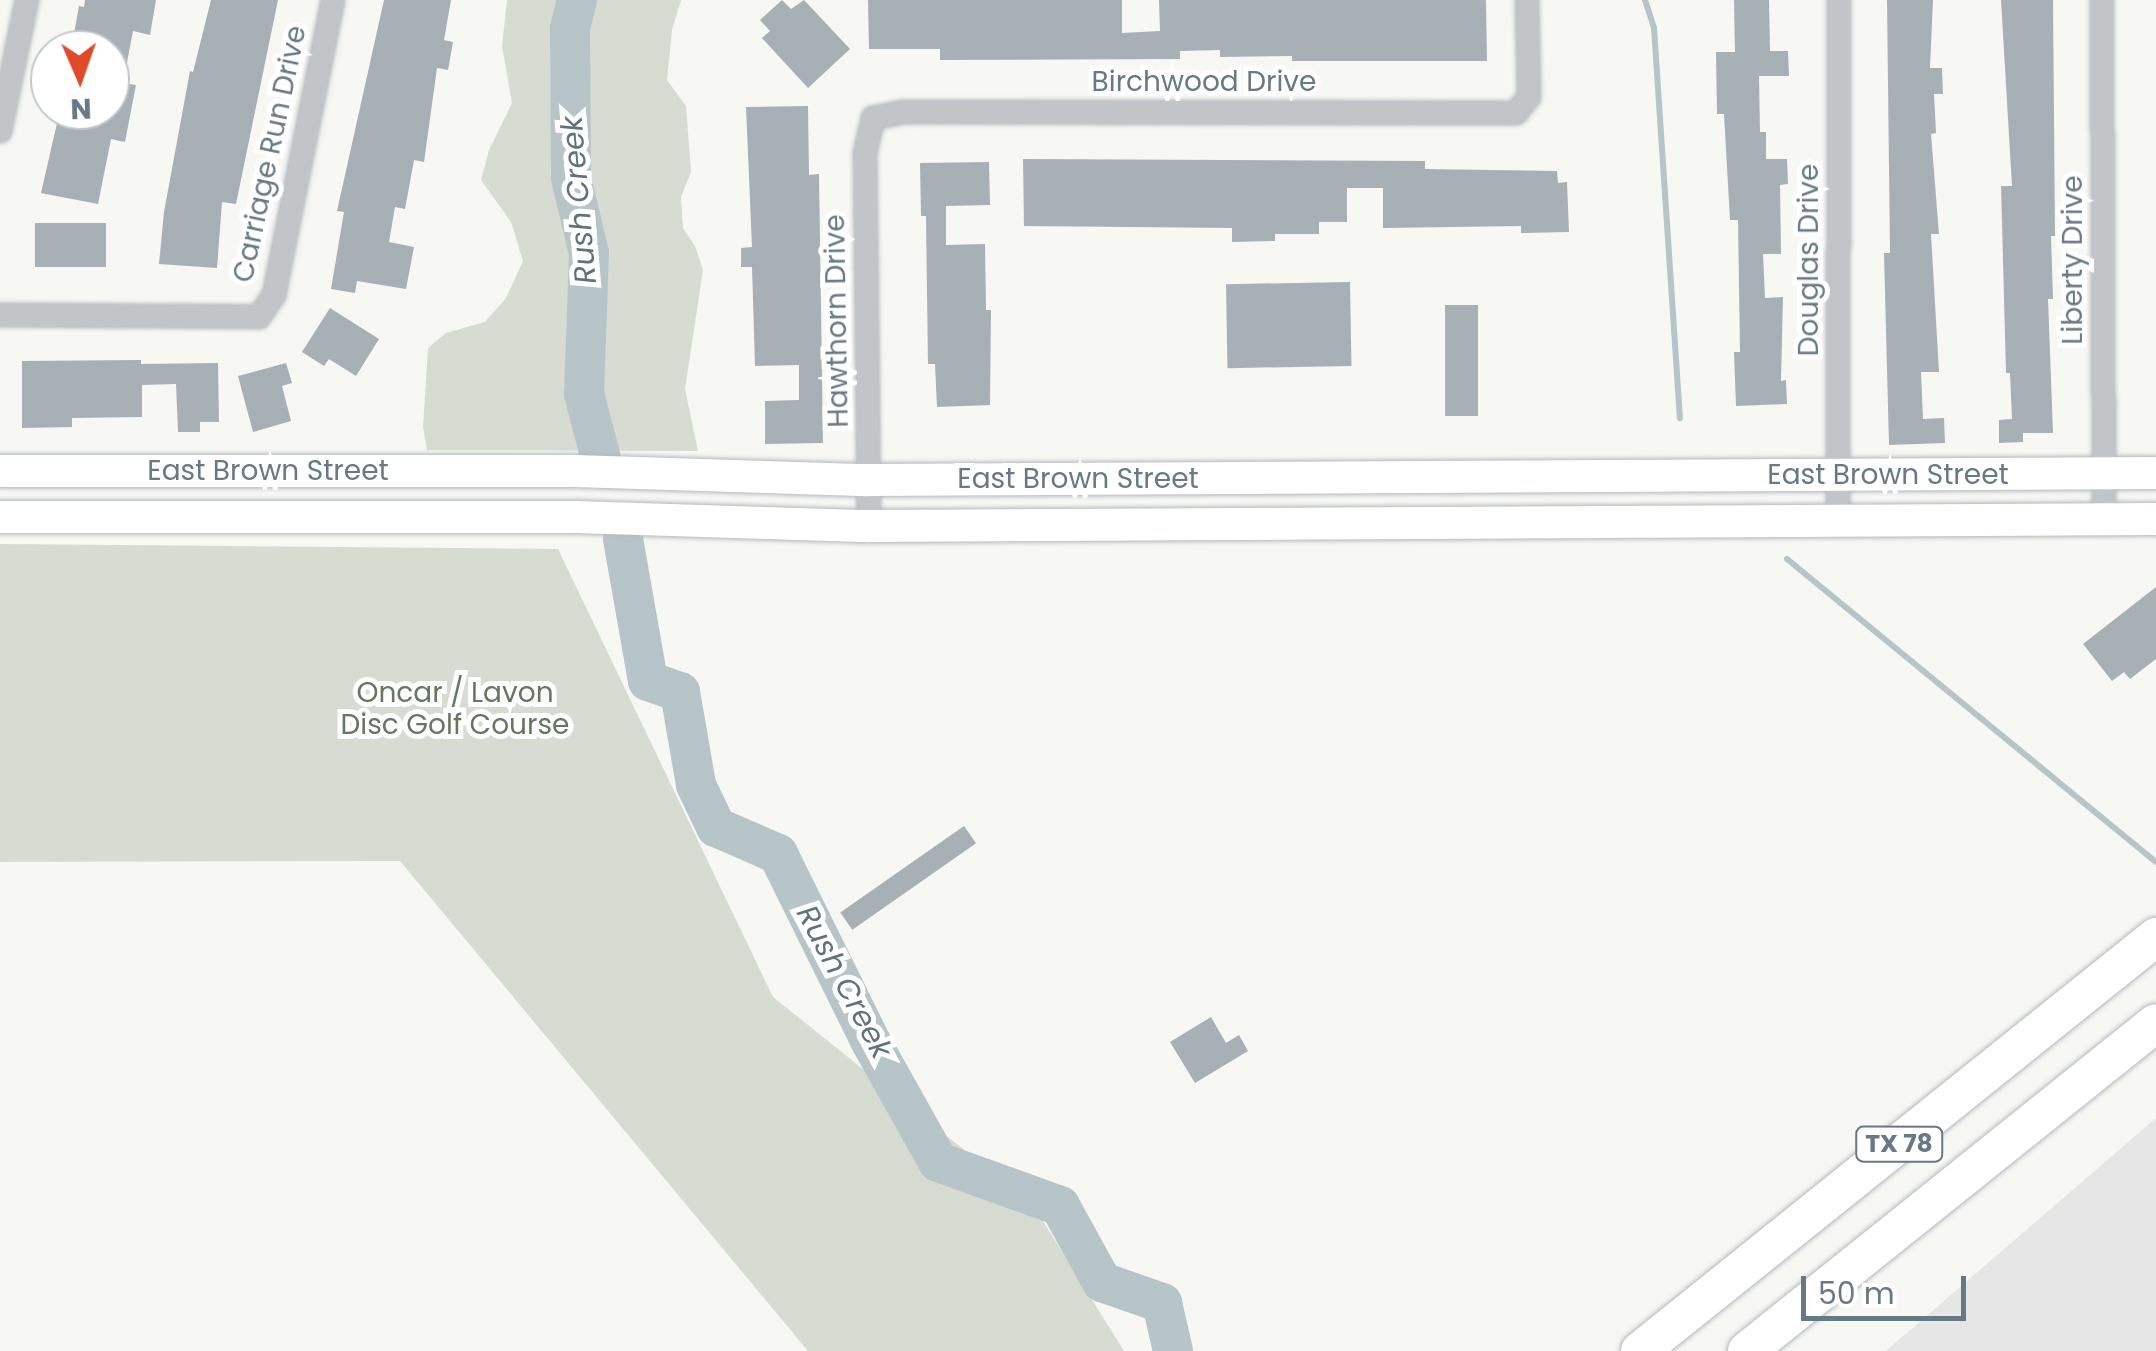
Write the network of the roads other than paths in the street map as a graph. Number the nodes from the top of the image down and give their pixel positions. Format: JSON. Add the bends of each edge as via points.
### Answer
{"nodes":[{"id":1,"x":27,"y":0,"type":"edge"},
{"id":2,"x":334,"y":0,"type":"edge"},
{"id":3,"x":1528,"y":0,"type":"edge"},
{"id":4,"x":1839,"y":0,"type":"edge"},
{"id":5,"x":2102,"y":0,"type":"edge"},
{"id":6,"x":873,"y":118,"type":"joint"},
{"id":7,"x":0,"y":131,"type":"edge"},
{"id":8,"x":0,"y":315,"type":"edge"},
{"id":9,"x":0,"y":471,"type":"edge"},
{"id":10,"x":2156,"y":473,"type":"edge"},
{"id":11,"x":2104,"y":474,"type":"junction"},
{"id":12,"x":1838,"y":475,"type":"junction"},
{"id":13,"x":1196,"y":479,"type":"junction"},
{"id":14,"x":868,"y":480,"type":"junction"},
{"id":15,"x":0,"y":517,"type":"edge"},
{"id":16,"x":2104,"y":519,"type":"junction"},
{"id":17,"x":2156,"y":519,"type":"edge"},
{"id":18,"x":1838,"y":520,"type":"junction"},
{"id":19,"x":1197,"y":525,"type":"junction"},
{"id":20,"x":869,"y":526,"type":"junction"},
{"id":21,"x":2156,"y":937,"type":"edge"},
{"id":22,"x":2156,"y":1024,"type":"edge"},
{"id":23,"x":1640,"y":1351,"type":"edge"},
{"id":24,"x":1747,"y":1351,"type":"edge"}],
"edges":[{"from":1,"to":7,"type":"street"},
{"from":2,"to":8,"type":"street","name":"Carriage Run Drive","via":[[274,296],[259,317]]},
{"from":3,"to":6,"type":"street","name":"Birchwood Drive","via":[[1529,97],[1516,113],[904,112]]},
{"from":4,"to":12,"type":"street","name":"Douglas Drive"},
{"from":5,"to":11,"type":"street","name":"Liberty Drive"},
{"from":6,"to":14,"type":"street","name":"Hawthorn Drive","via":[[865,153]]},
{"from":9,"to":14,"type":"main road","name":"East Brown Street","via":[[575,471]]},
{"from":10,"to":11,"type":"main road","name":"East Brown Street"},
{"from":11,"to":12,"type":"main road","name":"East Brown Street"},
{"from":11,"to":16,"type":"street","name":"Liberty Drive"},
{"from":12,"to":13,"type":"main road","name":"East Brown Street"},
{"from":12,"to":18,"type":"street","name":"Douglas Drive"},
{"from":13,"to":14,"type":"main road","name":"East Brown Street"},
{"from":13,"to":19,"type":"main road"},
{"from":14,"to":20,"type":"street","name":"Hawthorn Drive"},
{"from":15,"to":20,"type":"main road","name":"East Brown Street","via":[[575,517]]},
{"from":16,"to":17,"type":"main road","name":"East Brown Street"},
{"from":16,"to":18,"type":"main road","name":"East Brown Street"},
{"from":18,"to":19,"type":"main road","name":"East Brown Street"},
{"from":19,"to":20,"type":"main road","name":"East Brown Street"},
{"from":21,"to":23,"type":"main road","number":"TX 78"},
{"from":22,"to":24,"type":"main road","number":"TX 78"}]}
